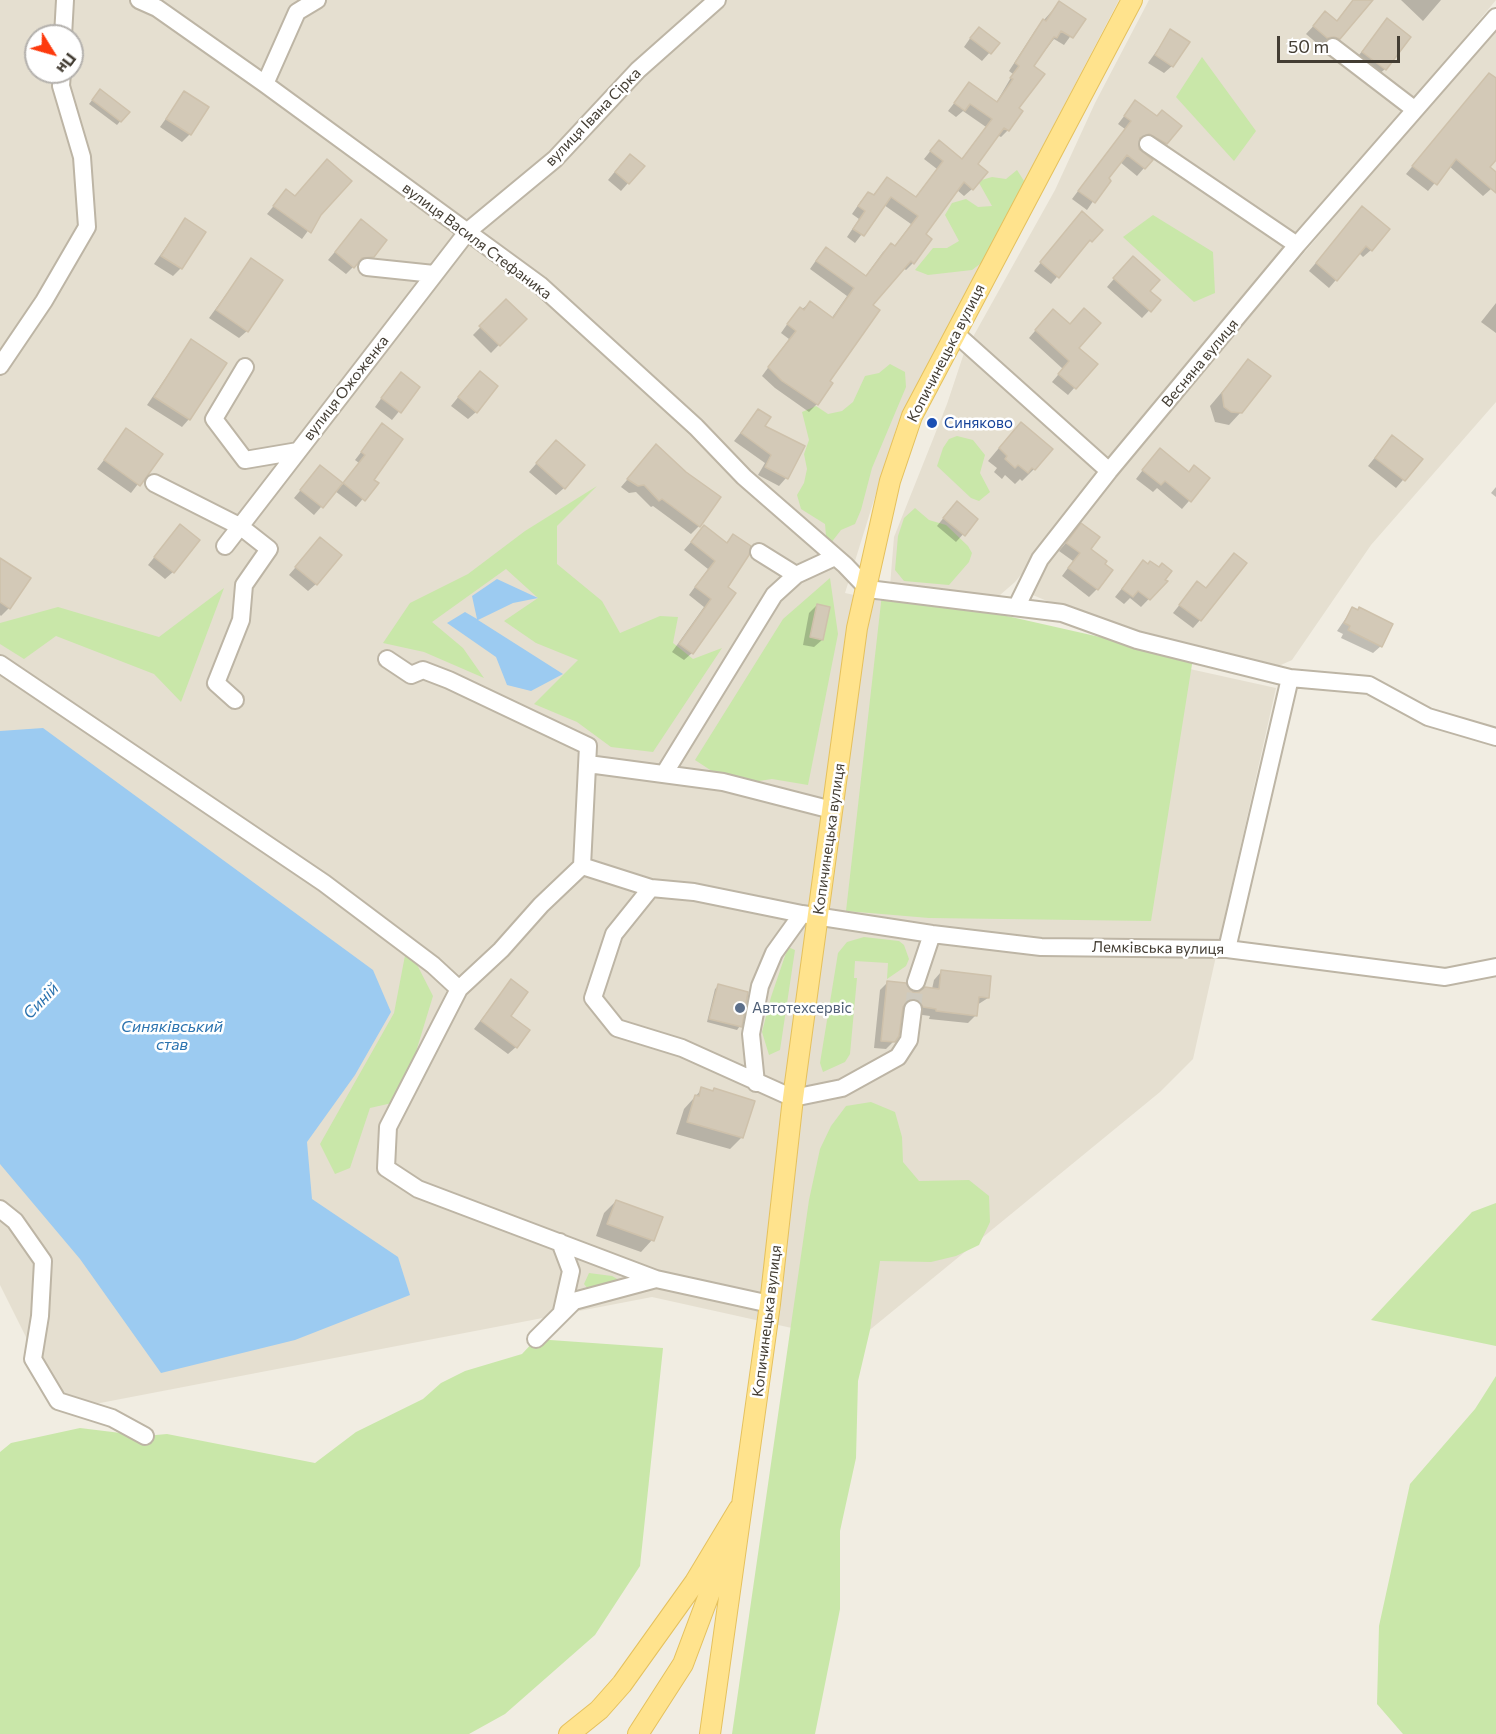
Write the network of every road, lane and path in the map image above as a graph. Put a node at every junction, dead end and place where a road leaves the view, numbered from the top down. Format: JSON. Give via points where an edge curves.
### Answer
{"nodes":[{"id":1,"x":65,"y":0,"type":"edge"},
{"id":2,"x":139,"y":0,"type":"edge"},
{"id":3,"x":317,"y":0,"type":"edge"},
{"id":4,"x":717,"y":0,"type":"edge"},
{"id":5,"x":1132,"y":0,"type":"edge"},
{"id":6,"x":1496,"y":17,"type":"edge"},
{"id":7,"x":64,"y":24,"type":"edge"},
{"id":8,"x":1333,"y":47,"type":"dead end"},
{"id":9,"x":62,"y":84,"type":"edge"},
{"id":10,"x":265,"y":84,"type":"junction"},
{"id":11,"x":1414,"y":109,"type":"junction"},
{"id":12,"x":1148,"y":144,"type":"dead end"},
{"id":13,"x":468,"y":231,"type":"junction"},
{"id":14,"x":1297,"y":245,"type":"junction"},
{"id":15,"x":367,"y":267,"type":"dead end"},
{"id":16,"x":434,"y":274,"type":"junction"},
{"id":17,"x":954,"y":333,"type":"junction"},
{"id":18,"x":0,"y":366,"type":"edge"},
{"id":19,"x":244,"y":367,"type":"dead end"},
{"id":20,"x":298,"y":451,"type":"junction"},
{"id":21,"x":1109,"y":471,"type":"junction"},
{"id":22,"x":154,"y":483,"type":"dead end"},
{"id":23,"x":241,"y":527,"type":"junction"},
{"id":24,"x":225,"y":546,"type":"dead end"},
{"id":25,"x":759,"y":552,"type":"dead end"},
{"id":26,"x":835,"y":557,"type":"junction"},
{"id":27,"x":796,"y":575,"type":"junction"},
{"id":28,"x":868,"y":589,"type":"junction"},
{"id":29,"x":1017,"y":606,"type":"junction"},
{"id":30,"x":387,"y":659,"type":"dead end"},
{"id":31,"x":0,"y":664,"type":"edge"},
{"id":32,"x":1290,"y":678,"type":"junction"},
{"id":33,"x":235,"y":700,"type":"dead end"},
{"id":34,"x":1496,"y":737,"type":"edge"},
{"id":35,"x":588,"y":764,"type":"junction"},
{"id":36,"x":664,"y":774,"type":"junction"},
{"id":37,"x":832,"y":810,"type":"junction"},
{"id":38,"x":582,"y":866,"type":"junction"},
{"id":39,"x":651,"y":888,"type":"junction"},
{"id":40,"x":810,"y":915,"type":"junction"},
{"id":41,"x":932,"y":934,"type":"junction"},
{"id":42,"x":1227,"y":949,"type":"junction"},
{"id":43,"x":1496,"y":967,"type":"edge"},
{"id":44,"x":916,"y":982,"type":"tunnel mouth"},
{"id":45,"x":459,"y":989,"type":"junction"},
{"id":46,"x":913,"y":1009,"type":"tunnel mouth"},
{"id":47,"x":756,"y":1083,"type":"junction"},
{"id":48,"x":793,"y":1098,"type":"junction"},
{"id":49,"x":0,"y":1209,"type":"edge"},
{"id":50,"x":560,"y":1242,"type":"junction"},
{"id":51,"x":656,"y":1279,"type":"junction"},
{"id":52,"x":770,"y":1304,"type":"junction"},
{"id":53,"x":562,"y":1311,"type":"junction"},
{"id":54,"x":536,"y":1339,"type":"dead end"},
{"id":55,"x":145,"y":1436,"type":"dead end"},
{"id":56,"x":743,"y":1501,"type":"junction"},
{"id":57,"x":569,"y":1734,"type":"edge"},
{"id":58,"x":638,"y":1734,"type":"edge"},
{"id":59,"x":710,"y":1734,"type":"edge"}],
"edges":[{"from":1,"to":7,"type":"street"},
{"from":2,"to":10,"type":"street","name":"вулиця Василя Стефаника","via":[[157,8]]},
{"from":3,"to":10,"type":"street","via":[[297,12]]},
{"from":4,"to":13,"type":"street","name":"вулиця Івана Сірка","via":[[638,70],[555,159]]},
{"from":5,"to":17,"type":"main road","name":"Копичинецька вулиця"},
{"from":6,"to":11,"type":"street","name":"Весняна вулиця"},
{"from":8,"to":11,"type":"street"},
{"from":9,"to":18,"type":"street","via":[[82,157],[87,227]]},
{"from":10,"to":13,"type":"street","name":"вулиця Василя Стефаника"},
{"from":11,"to":14,"type":"street","name":"Весняна вулиця"},
{"from":12,"to":14,"type":"street"},
{"from":13,"to":16,"type":"street","name":"вулиця Ожоженка"},
{"from":13,"to":26,"type":"street","name":"вулиця Василя Стефаника","via":[[540,285]]},
{"from":14,"to":21,"type":"street","name":"Весняна вулиця"},
{"from":15,"to":16,"type":"street"},
{"from":16,"to":20,"type":"street","name":"вулиця Ожоженка"},
{"from":17,"to":21,"type":"street"},
{"from":17,"to":28,"type":"main road","name":"Копичинецька вулиця","via":[[912,416],[890,481]]},
{"from":19,"to":20,"type":"street","via":[[214,419],[245,460]]},
{"from":20,"to":23,"type":"street","name":"вулиця Ожоженка"},
{"from":21,"to":29,"type":"street","name":"Весняна вулиця","via":[[1040,559]]},
{"from":22,"to":23,"type":"street"},
{"from":23,"to":24,"type":"street","name":"вулиця Ожоженка"},
{"from":23,"to":33,"type":"street","via":[[269,549],[244,585],[241,620],[216,683]]},
{"from":25,"to":27,"type":"street"},
{"from":26,"to":27,"type":"street"},
{"from":26,"to":28,"type":"street","name":"вулиця Василя Стефаника"},
{"from":27,"to":36,"type":"street","via":[[774,595]]},
{"from":28,"to":29,"type":"street"},
{"from":28,"to":37,"type":"main road","name":"Копичинецька вулиця","via":[[857,628]]},
{"from":29,"to":32,"type":"street","via":[[1062,613],[1137,640]]},
{"from":30,"to":35,"type":"street","via":[[411,675],[423,670],[449,680],[588,746]]},
{"from":31,"to":45,"type":"street","via":[[324,883]]},
{"from":32,"to":34,"type":"street","via":[[1369,685],[1428,717]]},
{"from":32,"to":42,"type":"street"},
{"from":35,"to":36,"type":"street"},
{"from":35,"to":38,"type":"street"},
{"from":36,"to":37,"type":"street","via":[[723,782]]},
{"from":37,"to":40,"type":"main road","name":"Копичинецька вулиця"},
{"from":38,"to":39,"type":"street","name":"Лемківська вулиця"},
{"from":38,"to":45,"type":"street"},
{"from":39,"to":40,"type":"street","name":"Лемківська вулиця","via":[[694,892]]},
{"from":39,"to":47,"type":"street","via":[[614,934],[593,998],[617,1028],[682,1048]]},
{"from":40,"to":41,"type":"street","name":"Лемківська вулиця"},
{"from":40,"to":47,"type":"street","via":[[774,953],[760,986],[752,1034]]},
{"from":40,"to":48,"type":"main road","name":"Копичинецька вулиця"},
{"from":41,"to":42,"type":"street","name":"Лемківська вулиця","via":[[1041,947]]},
{"from":41,"to":44,"type":"street"},
{"from":42,"to":43,"type":"street","name":"Лемківська вулиця","via":[[1445,977]]},
{"from":45,"to":50,"type":"street","via":[[388,1127],[386,1167],[418,1189]]},
{"from":46,"to":48,"type":"street","via":[[909,1040],[898,1057],[842,1088]]},
{"from":47,"to":48,"type":"street"},
{"from":48,"to":52,"type":"main road","name":"Копичинецька вулиця"},
{"from":49,"to":55,"type":"street","via":[[15,1221],[43,1261],[33,1359],[58,1401],[112,1418]]},
{"from":50,"to":51,"type":"street"},
{"from":50,"to":53,"type":"street","via":[[571,1271]]},
{"from":51,"to":52,"type":"street"},
{"from":51,"to":53,"type":"street","via":[[574,1301]]},
{"from":52,"to":56,"type":"main road","name":"Копичинецька вулиця"},
{"from":53,"to":54,"type":"street"},
{"from":56,"to":57,"type":"main road","via":[[695,1582],[622,1684],[599,1710]]},
{"from":56,"to":58,"type":"main road","via":[[683,1664]]},
{"from":56,"to":59,"type":"main road","name":"Копичинецька вулиця"}]}
